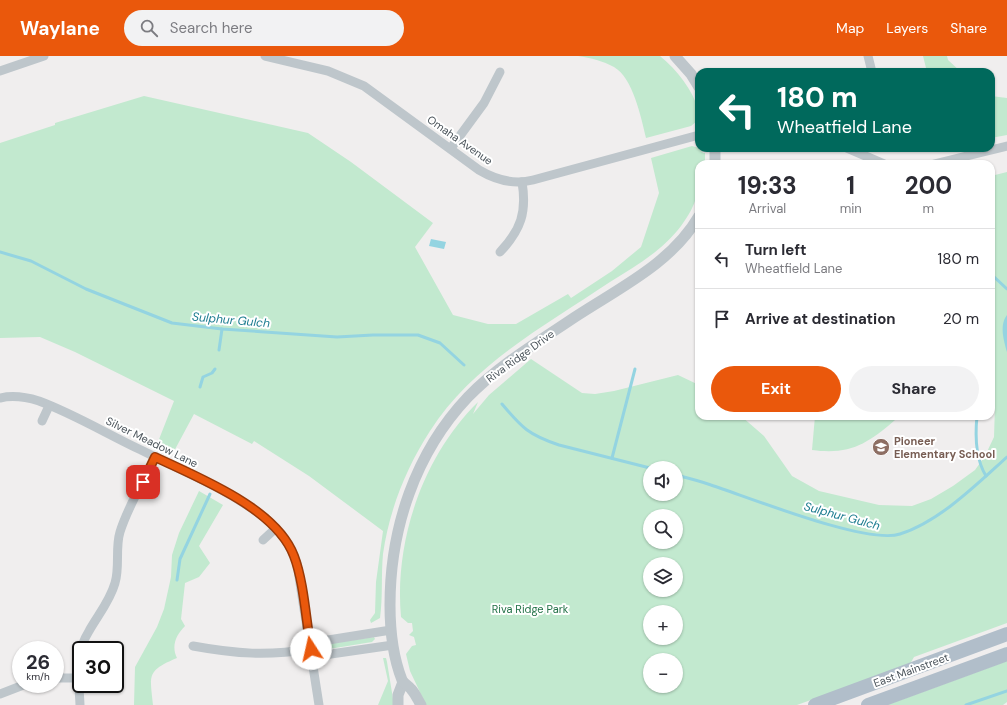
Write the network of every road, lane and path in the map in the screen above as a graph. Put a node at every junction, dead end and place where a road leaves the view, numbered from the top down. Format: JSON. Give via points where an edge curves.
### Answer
{"nodes":[{"id":1,"x":44,"y":56,"type":"edge"},
{"id":2,"x":265,"y":56,"type":"edge"},
{"id":3,"x":675,"y":56,"type":"edge"},
{"id":4,"x":868,"y":56,"type":"edge"},
{"id":5,"x":871,"y":68,"type":"edge"},
{"id":6,"x":0,"y":71,"type":"edge"},
{"id":7,"x":500,"y":72,"type":"dead end"},
{"id":8,"x":695,"y":81,"type":"edge"},
{"id":9,"x":695,"y":135,"type":"edge"},
{"id":10,"x":1007,"y":146,"type":"edge"},
{"id":11,"x":451,"y":148,"type":"junction"},
{"id":12,"x":995,"y":149,"type":"edge"},
{"id":13,"x":862,"y":152,"type":"edge"},
{"id":14,"x":983,"y":152,"type":"edge"},
{"id":15,"x":877,"y":160,"type":"edge"},
{"id":16,"x":950,"y":160,"type":"edge"},
{"id":17,"x":522,"y":182,"type":"junction"},
{"id":18,"x":695,"y":222,"type":"edge"},
{"id":19,"x":500,"y":252,"type":"dead end"},
{"id":20,"x":0,"y":398,"type":"edge"},
{"id":21,"x":49,"y":406,"type":"junction"},
{"id":22,"x":42,"y":421,"type":"dead end"},
{"id":23,"x":155,"y":457,"type":"junction"},
{"id":24,"x":276,"y":528,"type":"junction"},
{"id":25,"x":263,"y":540,"type":"dead end"},
{"id":26,"x":391,"y":630,"type":"junction"},
{"id":27,"x":1007,"y":634,"type":"edge"},
{"id":28,"x":85,"y":641,"type":"edge"},
{"id":29,"x":393,"y":645,"type":"junction"},
{"id":30,"x":193,"y":646,"type":"dead end"},
{"id":31,"x":311,"y":649,"type":"junction"},
{"id":32,"x":1007,"y":654,"type":"edge"},
{"id":33,"x":403,"y":682,"type":"junction"},
{"id":34,"x":12,"y":689,"type":"edge"},
{"id":35,"x":79,"y":693,"type":"edge"},
{"id":36,"x":0,"y":694,"type":"edge"},
{"id":37,"x":80,"y":705,"type":"edge"},
{"id":38,"x":319,"y":705,"type":"edge"},
{"id":39,"x":398,"y":705,"type":"edge"},
{"id":40,"x":421,"y":705,"type":"edge"},
{"id":41,"x":815,"y":705,"type":"edge"},
{"id":42,"x":868,"y":705,"type":"edge"}],
"edges":[{"from":1,"to":6,"type":"street"},
{"from":2,"to":11,"type":"street","name":"Omaha Avenue","via":[[328,71],[358,83]]},
{"from":3,"to":8,"type":"street"},
{"from":4,"to":5,"type":"street"},
{"from":7,"to":11,"type":"street","via":[[484,103]]},
{"from":9,"to":17,"type":"street","name":"Omaha Avenue"},
{"from":10,"to":12,"type":"street"},
{"from":11,"to":17,"type":"street","name":"Omaha Avenue","via":[[492,177]]},
{"from":13,"to":15,"type":"street"},
{"from":14,"to":16,"type":"street"},
{"from":17,"to":19,"type":"street","via":[[525,202],[523,214],[513,237]]},
{"from":18,"to":26,"type":"street","name":"Riva Ridge Drive","via":[[679,244],[662,260],[488,378],[444,427],[421,465],[400,518],[390,576]]},
{"from":20,"to":21,"type":"street","name":"Silver Meadow Lane","via":[[22,397]]},
{"from":21,"to":22,"type":"street"},
{"from":21,"to":23,"type":"street","name":"Silver Meadow Lane"},
{"from":23,"to":24,"type":"street","name":"Silver Meadow Lane","via":[[238,500]]},
{"from":23,"to":28,"type":"street","via":[[120,532],[115,582],[107,602]]},
{"from":24,"to":25,"type":"street"},
{"from":24,"to":31,"type":"street","name":"Silver Meadow Lane","via":[[290,547],[297,564]]},
{"from":26,"to":29,"type":"street","name":"Riva Ridge Drive"},
{"from":26,"to":31,"type":"street","via":[[322,640]]},
{"from":27,"to":41,"type":"main road","name":"East Mainstreet"},
{"from":29,"to":31,"type":"street","via":[[324,655]]},
{"from":29,"to":33,"type":"street","name":"Riva Ridge Drive"},
{"from":30,"to":31,"type":"street","via":[[255,654]]},
{"from":31,"to":38,"type":"street","name":"Silver Meadow Lane"},
{"from":32,"to":42,"type":"main road","name":"East Mainstreet"},
{"from":33,"to":39,"type":"street","name":"Riva Ridge Drive","via":[[398,695]]},
{"from":33,"to":40,"type":"street","name":"Riva Ridge Drive","via":[[412,689]]},
{"from":34,"to":36,"type":"street"},
{"from":35,"to":37,"type":"street"}]}
